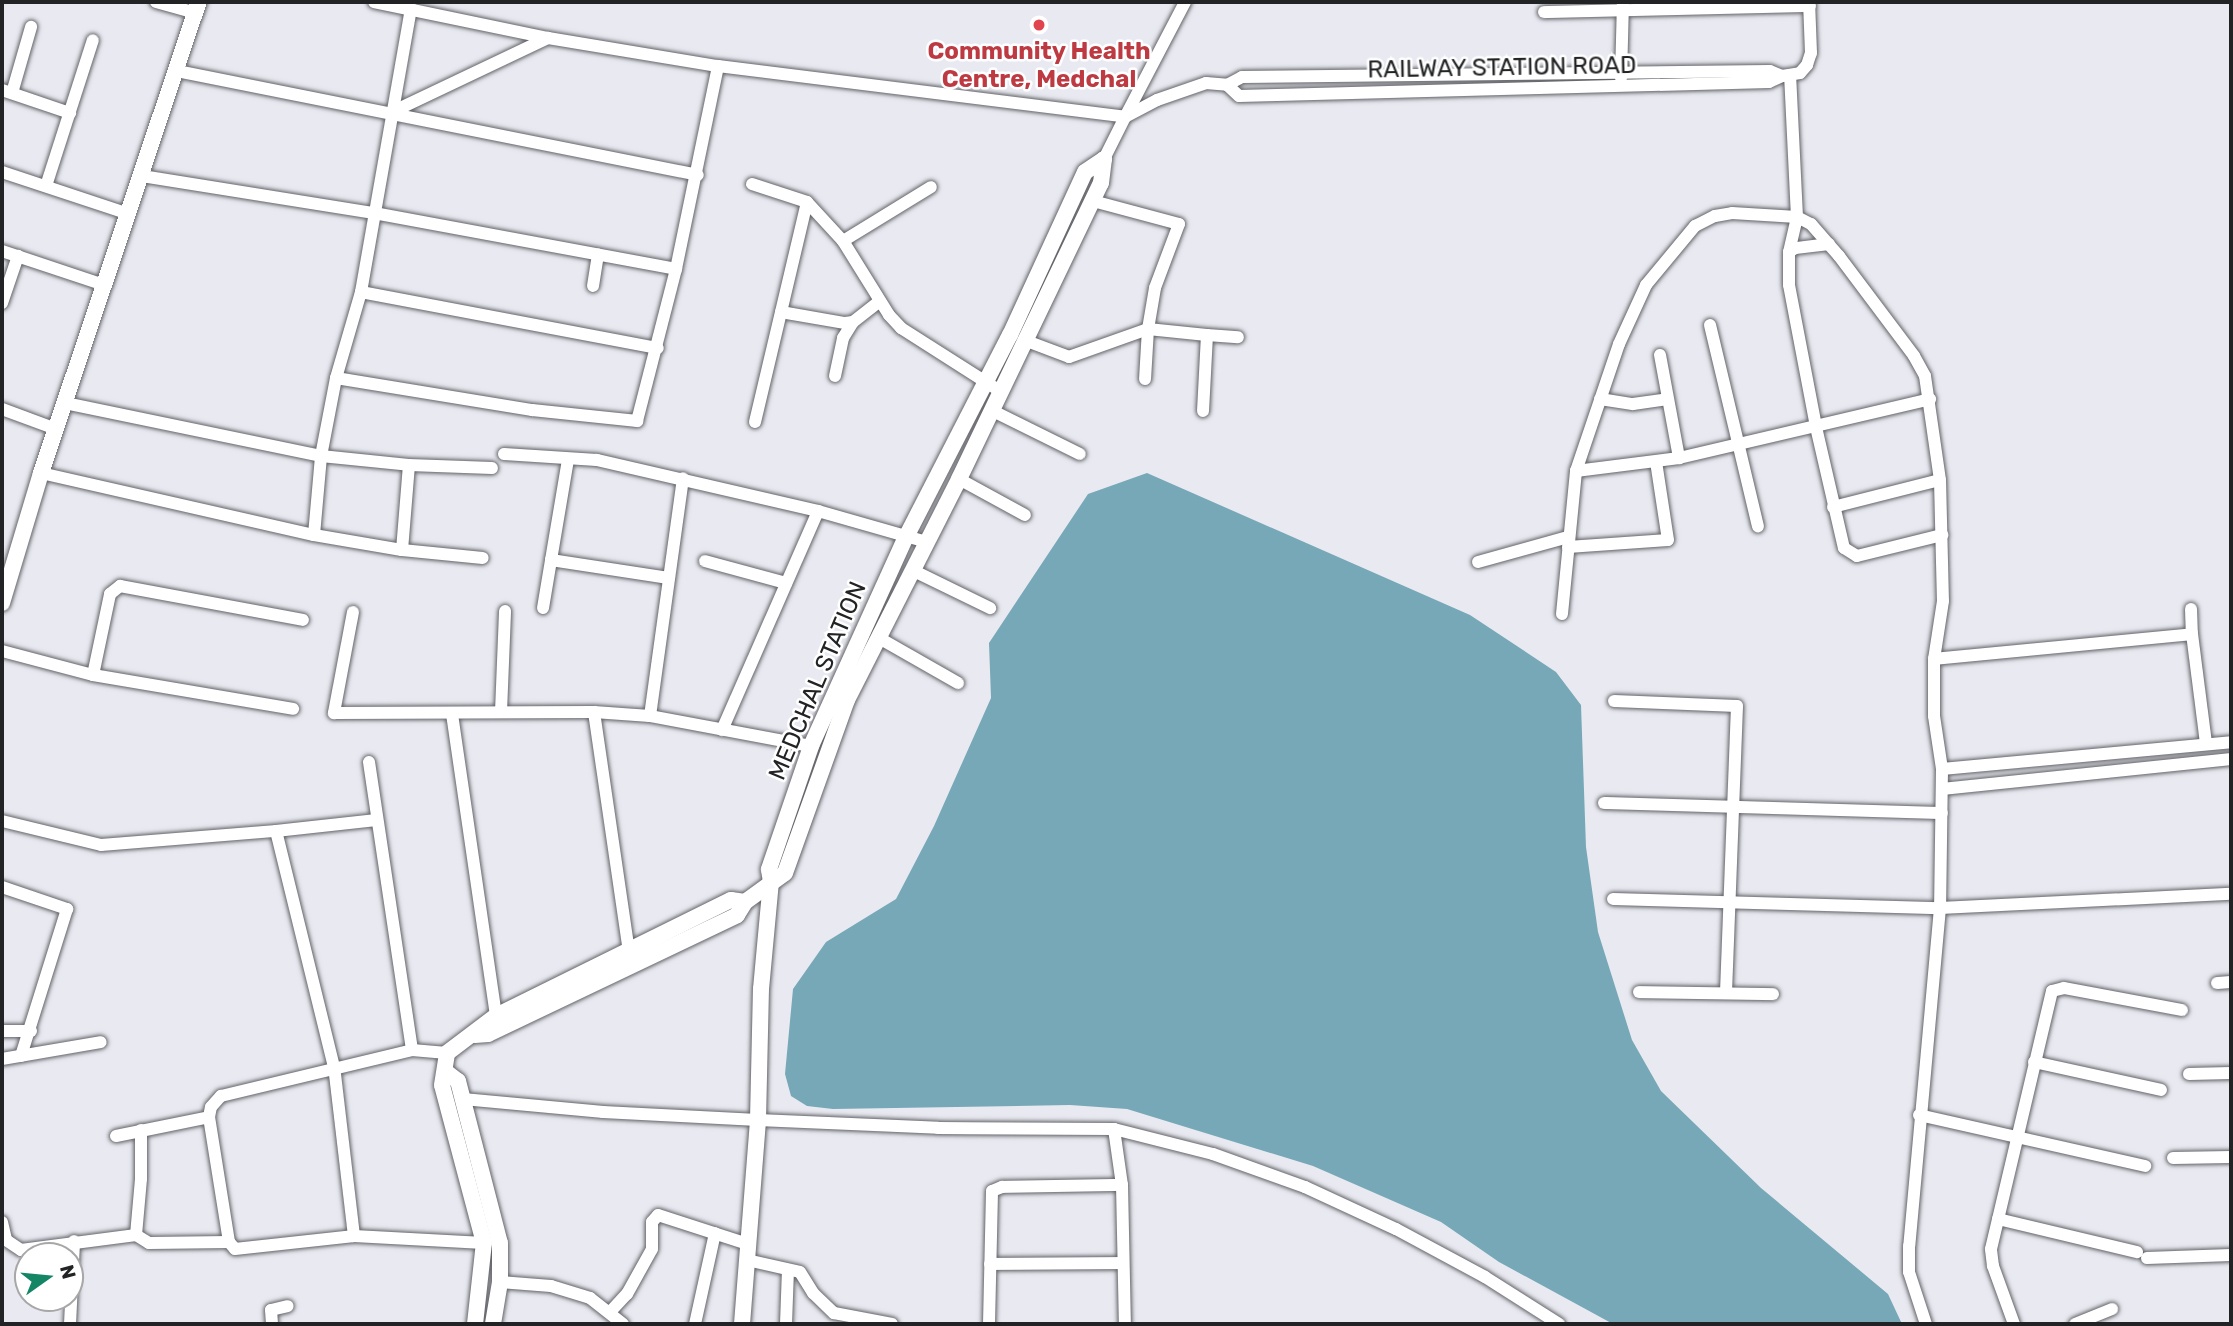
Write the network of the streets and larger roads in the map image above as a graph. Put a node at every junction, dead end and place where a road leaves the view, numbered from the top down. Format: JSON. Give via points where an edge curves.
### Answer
{"nodes":[{"id":1,"x":156,"y":2,"type":"edge"},
{"id":2,"x":374,"y":2,"type":"edge"},
{"id":3,"x":1185,"y":2,"type":"edge"},
{"id":4,"x":1809,"y":4,"type":"edge"},
{"id":5,"x":1693,"y":5,"type":"edge"},
{"id":6,"x":1624,"y":6,"type":"edge"},
{"id":7,"x":198,"y":7,"type":"edge"},
{"id":8,"x":411,"y":8,"type":"junction"},
{"id":9,"x":1544,"y":12,"type":"dead end"},
{"id":10,"x":31,"y":27,"type":"dead end"},
{"id":11,"x":548,"y":38,"type":"junction"},
{"id":12,"x":93,"y":40,"type":"dead end"},
{"id":13,"x":718,"y":66,"type":"junction"},
{"id":14,"x":177,"y":71,"type":"junction"},
{"id":15,"x":1525,"y":74,"type":"junction"},
{"id":16,"x":1786,"y":75,"type":"junction"},
{"id":17,"x":1621,"y":80,"type":"junction"},
{"id":18,"x":1227,"y":85,"type":"junction"},
{"id":19,"x":1526,"y":89,"type":"junction"},
{"id":20,"x":7,"y":91,"type":"edge"},
{"id":21,"x":392,"y":112,"type":"junction"},
{"id":22,"x":70,"y":113,"type":"junction"},
{"id":23,"x":1125,"y":117,"type":"junction"},
{"id":24,"x":1104,"y":159,"type":"junction"},
{"id":25,"x":2,"y":172,"type":"edge"},
{"id":26,"x":698,"y":175,"type":"junction"},
{"id":27,"x":142,"y":176,"type":"junction"},
{"id":28,"x":751,"y":184,"type":"dead end"},
{"id":29,"x":46,"y":186,"type":"junction"},
{"id":30,"x":931,"y":187,"type":"dead end"},
{"id":31,"x":1093,"y":201,"type":"junction"},
{"id":32,"x":807,"y":202,"type":"junction"},
{"id":33,"x":374,"y":213,"type":"junction"},
{"id":34,"x":129,"y":214,"type":"junction"},
{"id":35,"x":1797,"y":217,"type":"junction"},
{"id":36,"x":843,"y":241,"type":"junction"},
{"id":37,"x":1829,"y":244,"type":"junction"},
{"id":38,"x":2,"y":251,"type":"edge"},
{"id":39,"x":1789,"y":252,"type":"junction"},
{"id":40,"x":598,"y":254,"type":"junction"},
{"id":41,"x":19,"y":256,"type":"junction"},
{"id":42,"x":676,"y":269,"type":"junction"},
{"id":43,"x":104,"y":285,"type":"junction"},
{"id":44,"x":593,"y":286,"type":"dead end"},
{"id":45,"x":361,"y":292,"type":"junction"},
{"id":46,"x":880,"y":301,"type":"junction"},
{"id":47,"x":2,"y":303,"type":"edge"},
{"id":48,"x":781,"y":312,"type":"junction"},
{"id":49,"x":853,"y":322,"type":"junction"},
{"id":50,"x":1710,"y":325,"type":"dead end"},
{"id":51,"x":1148,"y":329,"type":"junction"},
{"id":52,"x":1207,"y":335,"type":"junction"},
{"id":53,"x":1238,"y":337,"type":"dead end"},
{"id":54,"x":1024,"y":340,"type":"junction"},
{"id":55,"x":658,"y":348,"type":"junction"},
{"id":56,"x":1660,"y":355,"type":"dead end"},
{"id":57,"x":835,"y":376,"type":"dead end"},
{"id":58,"x":336,"y":377,"type":"junction"},
{"id":59,"x":1145,"y":379,"type":"dead end"},
{"id":60,"x":987,"y":381,"type":"junction"},
{"id":61,"x":1000,"y":391,"type":"junction"},
{"id":62,"x":1600,"y":399,"type":"junction"},
{"id":63,"x":1668,"y":399,"type":"junction"},
{"id":64,"x":1930,"y":399,"type":"junction"},
{"id":65,"x":65,"y":403,"type":"junction"},
{"id":66,"x":2,"y":409,"type":"edge"},
{"id":67,"x":991,"y":410,"type":"junction"},
{"id":68,"x":1203,"y":411,"type":"dead end"},
{"id":69,"x":755,"y":422,"type":"dead end"},
{"id":70,"x":1816,"y":428,"type":"junction"},
{"id":71,"x":56,"y":429,"type":"junction"},
{"id":72,"x":1739,"y":444,"type":"junction"},
{"id":73,"x":504,"y":454,"type":"dead end"},
{"id":74,"x":1080,"y":454,"type":"dead end"},
{"id":75,"x":321,"y":456,"type":"junction"},
{"id":76,"x":1679,"y":458,"type":"junction"},
{"id":77,"x":568,"y":460,"type":"junction"},
{"id":78,"x":1656,"y":462,"type":"junction"},
{"id":79,"x":409,"y":465,"type":"junction"},
{"id":80,"x":492,"y":468,"type":"dead end"},
{"id":81,"x":1576,"y":471,"type":"junction"},
{"id":82,"x":41,"y":473,"type":"junction"},
{"id":83,"x":683,"y":478,"type":"junction"},
{"id":84,"x":959,"y":479,"type":"junction"},
{"id":85,"x":1940,"y":480,"type":"junction"},
{"id":86,"x":1833,"y":507,"type":"junction"},
{"id":87,"x":818,"y":510,"type":"junction"},
{"id":88,"x":1025,"y":515,"type":"dead end"},
{"id":89,"x":1758,"y":526,"type":"dead end"},
{"id":90,"x":314,"y":535,"type":"junction"},
{"id":91,"x":1942,"y":535,"type":"junction"},
{"id":92,"x":906,"y":537,"type":"junction"},
{"id":93,"x":927,"y":542,"type":"junction"},
{"id":94,"x":1568,"y":542,"type":"junction"},
{"id":95,"x":402,"y":550,"type":"junction"},
{"id":96,"x":483,"y":558,"type":"dead end"},
{"id":97,"x":551,"y":560,"type":"junction"},
{"id":98,"x":705,"y":561,"type":"dead end"},
{"id":99,"x":1478,"y":562,"type":"dead end"},
{"id":100,"x":912,"y":570,"type":"junction"},
{"id":101,"x":669,"y":578,"type":"junction"},
{"id":102,"x":786,"y":583,"type":"junction"},
{"id":103,"x":2,"y":603,"type":"edge"},
{"id":104,"x":543,"y":608,"type":"dead end"},
{"id":105,"x":990,"y":608,"type":"dead end"},
{"id":106,"x":2192,"y":609,"type":"dead end"},
{"id":107,"x":505,"y":611,"type":"dead end"},
{"id":108,"x":353,"y":612,"type":"dead end"},
{"id":109,"x":1562,"y":614,"type":"dead end"},
{"id":110,"x":303,"y":620,"type":"dead end"},
{"id":111,"x":2192,"y":634,"type":"junction"},
{"id":112,"x":878,"y":638,"type":"junction"},
{"id":113,"x":2,"y":651,"type":"edge"},
{"id":114,"x":1934,"y":659,"type":"junction"},
{"id":115,"x":93,"y":675,"type":"junction"},
{"id":116,"x":958,"y":683,"type":"dead end"},
{"id":117,"x":1614,"y":701,"type":"dead end"},
{"id":118,"x":293,"y":709,"type":"dead end"},
{"id":119,"x":501,"y":712,"type":"junction"},
{"id":120,"x":594,"y":712,"type":"junction"},
{"id":121,"x":452,"y":714,"type":"junction"},
{"id":122,"x":650,"y":716,"type":"junction"},
{"id":123,"x":722,"y":730,"type":"junction"},
{"id":124,"x":2231,"y":742,"type":"edge"},
{"id":125,"x":2206,"y":744,"type":"junction"},
{"id":126,"x":811,"y":746,"type":"junction"},
{"id":127,"x":2231,"y":760,"type":"edge"},
{"id":128,"x":369,"y":762,"type":"dead end"},
{"id":129,"x":1942,"y":769,"type":"junction"},
{"id":130,"x":1942,"y":789,"type":"junction"},
{"id":131,"x":1604,"y":803,"type":"dead end"},
{"id":132,"x":1732,"y":806,"type":"junction"},
{"id":133,"x":1942,"y":813,"type":"junction"},
{"id":134,"x":376,"y":820,"type":"junction"},
{"id":135,"x":2,"y":821,"type":"edge"},
{"id":136,"x":276,"y":831,"type":"junction"},
{"id":137,"x":771,"y":882,"type":"junction"},
{"id":138,"x":2,"y":887,"type":"edge"},
{"id":139,"x":2231,"y":894,"type":"edge"},
{"id":140,"x":1613,"y":899,"type":"dead end"},
{"id":141,"x":745,"y":902,"type":"junction"},
{"id":142,"x":1729,"y":903,"type":"junction"},
{"id":143,"x":1940,"y":908,"type":"junction"},
{"id":144,"x":629,"y":952,"type":"junction"},
{"id":145,"x":2231,"y":982,"type":"edge"},
{"id":146,"x":2217,"y":983,"type":"dead end"},
{"id":147,"x":1639,"y":992,"type":"dead end"},
{"id":148,"x":1726,"y":992,"type":"junction"},
{"id":149,"x":1773,"y":994,"type":"dead end"},
{"id":150,"x":2182,"y":1010,"type":"dead end"},
{"id":151,"x":496,"y":1016,"type":"junction"},
{"id":152,"x":2,"y":1031,"type":"edge"},
{"id":153,"x":31,"y":1031,"type":"junction"},
{"id":154,"x":475,"y":1035,"type":"junction"},
{"id":155,"x":101,"y":1042,"type":"dead end"},
{"id":156,"x":412,"y":1049,"type":"junction"},
{"id":157,"x":447,"y":1053,"type":"junction"},
{"id":158,"x":22,"y":1056,"type":"junction"},
{"id":159,"x":2,"y":1059,"type":"edge"},
{"id":160,"x":2034,"y":1062,"type":"junction"},
{"id":161,"x":334,"y":1067,"type":"junction"},
{"id":162,"x":446,"y":1072,"type":"junction"},
{"id":163,"x":2231,"y":1073,"type":"edge"},
{"id":164,"x":2189,"y":1074,"type":"dead end"},
{"id":165,"x":2161,"y":1090,"type":"dead end"},
{"id":166,"x":463,"y":1099,"type":"junction"},
{"id":167,"x":1919,"y":1115,"type":"junction"},
{"id":168,"x":209,"y":1117,"type":"junction"},
{"id":169,"x":758,"y":1120,"type":"junction"},
{"id":170,"x":1114,"y":1129,"type":"junction"},
{"id":171,"x":141,"y":1130,"type":"junction"},
{"id":172,"x":116,"y":1136,"type":"dead end"},
{"id":173,"x":2015,"y":1138,"type":"junction"},
{"id":174,"x":2231,"y":1157,"type":"edge"},
{"id":175,"x":2173,"y":1158,"type":"dead end"},
{"id":176,"x":2145,"y":1166,"type":"dead end"},
{"id":177,"x":1122,"y":1185,"type":"junction"},
{"id":178,"x":1998,"y":1219,"type":"junction"},
{"id":179,"x":2,"y":1222,"type":"edge"},
{"id":180,"x":715,"y":1233,"type":"junction"},
{"id":181,"x":136,"y":1235,"type":"junction"},
{"id":182,"x":355,"y":1236,"type":"junction"},
{"id":183,"x":4,"y":1240,"type":"edge"},
{"id":184,"x":74,"y":1241,"type":"junction"},
{"id":185,"x":229,"y":1242,"type":"junction"},
{"id":186,"x":484,"y":1243,"type":"junction"},
{"id":187,"x":747,"y":1252,"type":"junction"},
{"id":188,"x":2231,"y":1255,"type":"edge"},
{"id":189,"x":1122,"y":1263,"type":"junction"},
{"id":190,"x":990,"y":1264,"type":"junction"},
{"id":191,"x":788,"y":1270,"type":"junction"},
{"id":192,"x":500,"y":1282,"type":"junction"},
{"id":193,"x":288,"y":1306,"type":"dead end"},
{"id":194,"x":2112,"y":1309,"type":"dead end"},
{"id":195,"x":610,"y":1312,"type":"junction"},
{"id":196,"x":70,"y":1324,"type":"edge"},
{"id":197,"x":272,"y":1324,"type":"edge"},
{"id":198,"x":475,"y":1324,"type":"edge"},
{"id":199,"x":493,"y":1324,"type":"edge"},
{"id":200,"x":623,"y":1324,"type":"edge"},
{"id":201,"x":695,"y":1324,"type":"edge"},
{"id":202,"x":742,"y":1324,"type":"edge"},
{"id":203,"x":786,"y":1324,"type":"edge"},
{"id":204,"x":892,"y":1324,"type":"edge"},
{"id":205,"x":989,"y":1324,"type":"edge"},
{"id":206,"x":1125,"y":1324,"type":"edge"},
{"id":207,"x":1559,"y":1324,"type":"edge"},
{"id":208,"x":1926,"y":1324,"type":"edge"},
{"id":209,"x":2014,"y":1324,"type":"edge"},
{"id":210,"x":2075,"y":1324,"type":"edge"}],
"edges":[{"from":1,"to":7,"type":"street"},
{"from":2,"to":8,"type":"street"},
{"from":3,"to":23,"type":"street"},
{"from":4,"to":5,"type":"street"},
{"from":4,"to":16,"type":"street","via":[[1811,53],[1800,73]]},
{"from":5,"to":6,"type":"street"},
{"from":6,"to":9,"type":"street"},
{"from":6,"to":17,"type":"street"},
{"from":7,"to":14,"type":"street"},
{"from":8,"to":11,"type":"street"},
{"from":8,"to":21,"type":"street"},
{"from":10,"to":20,"type":"street"},
{"from":11,"to":13,"type":"street"},
{"from":11,"to":21,"type":"street"},
{"from":12,"to":22,"type":"street"},
{"from":13,"to":23,"type":"street"},
{"from":13,"to":26,"type":"street"},
{"from":14,"to":21,"type":"street"},
{"from":14,"to":27,"type":"street"},
{"from":15,"to":17,"type":"street","name":"RAILWAY STATION ROAD"},
{"from":15,"to":18,"type":"street","name":"RAILWAY STATION ROAD","via":[[1242,77]]},
{"from":15,"to":19,"type":"street"},
{"from":16,"to":17,"type":"street","name":"RAILWAY STATION ROAD","via":[[1769,82]]},
{"from":16,"to":35,"type":"street"},
{"from":17,"to":19,"type":"street","name":"RAILWAY STATION ROAD"},
{"from":18,"to":19,"type":"street","name":"RAILWAY STATION ROAD","via":[[1239,96]]},
{"from":18,"to":23,"type":"street","name":"RAILWAY STATION ROAD","via":[[1206,83]]},
{"from":20,"to":22,"type":"street"},
{"from":21,"to":26,"type":"street"},
{"from":21,"to":33,"type":"street"},
{"from":22,"to":29,"type":"street"},
{"from":23,"to":24,"type":"street"},
{"from":24,"to":31,"type":"street"},
{"from":24,"to":60,"type":"street","name":"MEDCHAL STATION","via":[[1085,172]]},
{"from":25,"to":29,"type":"street"},
{"from":26,"to":42,"type":"street"},
{"from":27,"to":33,"type":"street"},
{"from":27,"to":34,"type":"street"},
{"from":28,"to":32,"type":"street"},
{"from":29,"to":34,"type":"street"},
{"from":30,"to":36,"type":"street"},
{"from":31,"to":51,"type":"street","via":[[1179,224],[1155,288]]},
{"from":31,"to":54,"type":"street"},
{"from":32,"to":36,"type":"street"},
{"from":32,"to":48,"type":"street"},
{"from":33,"to":40,"type":"street"},
{"from":33,"to":45,"type":"street"},
{"from":34,"to":43,"type":"street"},
{"from":35,"to":37,"type":"street","via":[[1811,224]]},
{"from":35,"to":39,"type":"street"},
{"from":35,"to":62,"type":"street","via":[[1732,213],[1695,226],[1646,285]]},
{"from":36,"to":46,"type":"street"},
{"from":37,"to":39,"type":"street"},
{"from":37,"to":64,"type":"street","via":[[1914,356]]},
{"from":38,"to":41,"type":"street"},
{"from":39,"to":70,"type":"street","via":[[1790,285]]},
{"from":40,"to":42,"type":"street"},
{"from":40,"to":44,"type":"street"},
{"from":41,"to":43,"type":"street"},
{"from":41,"to":47,"type":"street"},
{"from":42,"to":55,"type":"street"},
{"from":43,"to":65,"type":"street"},
{"from":45,"to":55,"type":"street"},
{"from":45,"to":58,"type":"street"},
{"from":46,"to":49,"type":"street"},
{"from":46,"to":60,"type":"street","via":[[901,328]]},
{"from":48,"to":49,"type":"street"},
{"from":48,"to":69,"type":"street"},
{"from":49,"to":57,"type":"street","via":[[843,338]]},
{"from":50,"to":72,"type":"street"},
{"from":51,"to":52,"type":"street"},
{"from":51,"to":54,"type":"street","via":[[1069,356]]},
{"from":51,"to":59,"type":"street"},
{"from":52,"to":53,"type":"street"},
{"from":52,"to":68,"type":"street"},
{"from":54,"to":61,"type":"street"},
{"from":55,"to":58,"type":"street","via":[[637,421],[532,410]]},
{"from":56,"to":63,"type":"street"},
{"from":58,"to":75,"type":"street"},
{"from":60,"to":61,"type":"street"},
{"from":60,"to":92,"type":"street","name":"MEDCHAL STATION"},
{"from":61,"to":67,"type":"street"},
{"from":62,"to":63,"type":"street","via":[[1633,404]]},
{"from":62,"to":81,"type":"street"},
{"from":63,"to":76,"type":"street"},
{"from":64,"to":70,"type":"street"},
{"from":64,"to":85,"type":"street"},
{"from":65,"to":71,"type":"street"},
{"from":65,"to":75,"type":"street"},
{"from":66,"to":71,"type":"street"},
{"from":67,"to":74,"type":"street"},
{"from":67,"to":84,"type":"street"},
{"from":70,"to":72,"type":"street"},
{"from":70,"to":86,"type":"street"},
{"from":71,"to":82,"type":"street"},
{"from":72,"to":76,"type":"street"},
{"from":72,"to":89,"type":"street"},
{"from":73,"to":77,"type":"street"},
{"from":75,"to":79,"type":"street"},
{"from":75,"to":90,"type":"street"},
{"from":76,"to":78,"type":"street"},
{"from":77,"to":83,"type":"street","via":[[597,460]]},
{"from":77,"to":97,"type":"street"},
{"from":78,"to":81,"type":"street"},
{"from":78,"to":94,"type":"street","via":[[1668,540]]},
{"from":79,"to":80,"type":"street"},
{"from":79,"to":95,"type":"street"},
{"from":81,"to":94,"type":"street"},
{"from":82,"to":90,"type":"street"},
{"from":82,"to":103,"type":"street"},
{"from":83,"to":87,"type":"street"},
{"from":83,"to":101,"type":"street"},
{"from":84,"to":88,"type":"street"},
{"from":84,"to":93,"type":"street"},
{"from":85,"to":86,"type":"street"},
{"from":85,"to":91,"type":"street"},
{"from":86,"to":91,"type":"street","via":[[1844,548],[1857,556]]},
{"from":87,"to":92,"type":"street"},
{"from":87,"to":102,"type":"street"},
{"from":90,"to":95,"type":"street"},
{"from":91,"to":114,"type":"street","via":[[1943,601]]},
{"from":92,"to":93,"type":"street"},
{"from":92,"to":126,"type":"street","name":"MEDCHAL STATION"},
{"from":93,"to":100,"type":"street"},
{"from":94,"to":99,"type":"street"},
{"from":94,"to":109,"type":"street"},
{"from":95,"to":96,"type":"street"},
{"from":97,"to":101,"type":"street"},
{"from":97,"to":104,"type":"street"},
{"from":98,"to":102,"type":"street"},
{"from":100,"to":105,"type":"street"},
{"from":100,"to":112,"type":"street"},
{"from":101,"to":122,"type":"street"},
{"from":102,"to":123,"type":"street"},
{"from":106,"to":111,"type":"street"},
{"from":107,"to":119,"type":"street"},
{"from":108,"to":121,"type":"street","via":[[334,713]]},
{"from":110,"to":115,"type":"street","via":[[120,586],[110,594]]},
{"from":111,"to":114,"type":"street"},
{"from":111,"to":125,"type":"street"},
{"from":112,"to":116,"type":"street"},
{"from":112,"to":137,"type":"street","via":[[847,700],[785,873]]},
{"from":113,"to":115,"type":"street"},
{"from":114,"to":129,"type":"street","via":[[1934,716]]},
{"from":115,"to":118,"type":"street"},
{"from":117,"to":132,"type":"street","via":[[1737,706]]},
{"from":119,"to":120,"type":"street"},
{"from":119,"to":121,"type":"street"},
{"from":120,"to":122,"type":"street"},
{"from":120,"to":144,"type":"street"},
{"from":121,"to":151,"type":"street"},
{"from":122,"to":123,"type":"street"},
{"from":123,"to":126,"type":"street"},
{"from":124,"to":125,"type":"street"},
{"from":125,"to":129,"type":"street"},
{"from":126,"to":137,"type":"street","name":"MEDCHAL STATION","via":[[769,869]]},
{"from":127,"to":130,"type":"street"},
{"from":128,"to":134,"type":"street"},
{"from":129,"to":130,"type":"street"},
{"from":130,"to":133,"type":"street"},
{"from":131,"to":132,"type":"street"},
{"from":132,"to":133,"type":"street"},
{"from":132,"to":142,"type":"street"},
{"from":133,"to":143,"type":"street"},
{"from":134,"to":136,"type":"street"},
{"from":134,"to":156,"type":"street"},
{"from":135,"to":136,"type":"street","via":[[101,845]]},
{"from":136,"to":161,"type":"street"},
{"from":137,"to":141,"type":"street"},
{"from":137,"to":169,"type":"street","name":"MEDCHAL STATION","via":[[761,989]]},
{"from":138,"to":153,"type":"street","via":[[67,909]]},
{"from":139,"to":143,"type":"street"},
{"from":140,"to":142,"type":"street"},
{"from":141,"to":144,"type":"street","via":[[731,900]]},
{"from":141,"to":154,"type":"street","via":[[737,915],[488,1034]]},
{"from":142,"to":143,"type":"street"},
{"from":142,"to":148,"type":"street"},
{"from":143,"to":167,"type":"street","via":[[1930,1043]]},
{"from":144,"to":151,"type":"street"},
{"from":145,"to":146,"type":"street"},
{"from":147,"to":148,"type":"street"},
{"from":148,"to":149,"type":"street"},
{"from":150,"to":160,"type":"street","via":[[2057,988],[2049,998]]},
{"from":151,"to":154,"type":"street","via":[[482,1023]]},
{"from":152,"to":153,"type":"street"},
{"from":153,"to":158,"type":"street"},
{"from":154,"to":157,"type":"street"},
{"from":155,"to":158,"type":"street"},
{"from":156,"to":157,"type":"street"},
{"from":156,"to":161,"type":"street"},
{"from":157,"to":162,"type":"street"},
{"from":158,"to":159,"type":"street"},
{"from":160,"to":165,"type":"street"},
{"from":160,"to":173,"type":"street"},
{"from":161,"to":168,"type":"street","via":[[221,1096]]},
{"from":161,"to":182,"type":"street"},
{"from":162,"to":166,"type":"street","via":[[458,1081]]},
{"from":162,"to":186,"type":"street","via":[[442,1085]]},
{"from":163,"to":164,"type":"street"},
{"from":166,"to":169,"type":"street"},
{"from":166,"to":192,"type":"street","via":[[500,1243]]},
{"from":167,"to":173,"type":"street"},
{"from":167,"to":208,"type":"street","via":[[1909,1272]]},
{"from":168,"to":171,"type":"street"},
{"from":168,"to":185,"type":"street"},
{"from":169,"to":170,"type":"street"},
{"from":169,"to":187,"type":"street","name":"MEDCHAL STATION"},
{"from":170,"to":177,"type":"street"},
{"from":170,"to":207,"type":"street","via":[[1213,1154],[1305,1187],[1463,1265]]},
{"from":171,"to":172,"type":"street"},
{"from":171,"to":181,"type":"street"},
{"from":173,"to":176,"type":"street"},
{"from":173,"to":178,"type":"street"},
{"from":174,"to":175,"type":"street"},
{"from":177,"to":189,"type":"street"},
{"from":177,"to":190,"type":"street","via":[[996,1189],[991,1197]]},
{"from":178,"to":188,"type":"street","via":[[2142,1255]]},
{"from":178,"to":209,"type":"street","via":[[1993,1266]]},
{"from":179,"to":183,"type":"street"},
{"from":180,"to":187,"type":"street"},
{"from":180,"to":195,"type":"street","via":[[657,1215],[652,1249]]},
{"from":180,"to":201,"type":"street"},
{"from":181,"to":184,"type":"street"},
{"from":181,"to":185,"type":"street","via":[[149,1243]]},
{"from":182,"to":185,"type":"street","via":[[235,1249]]},
{"from":182,"to":186,"type":"street"},
{"from":183,"to":184,"type":"street","via":[[21,1250]]},
{"from":184,"to":196,"type":"street"},
{"from":186,"to":198,"type":"street"},
{"from":187,"to":191,"type":"street"},
{"from":187,"to":202,"type":"street","name":"MEDCHAL STATION"},
{"from":189,"to":190,"type":"street"},
{"from":189,"to":206,"type":"street"},
{"from":190,"to":205,"type":"street"},
{"from":191,"to":203,"type":"street"},
{"from":191,"to":204,"type":"street","via":[[800,1272],[834,1313]]},
{"from":192,"to":195,"type":"street","via":[[551,1286],[590,1298]]},
{"from":192,"to":199,"type":"street"},
{"from":193,"to":197,"type":"street","via":[[271,1310]]},
{"from":194,"to":210,"type":"street"},
{"from":195,"to":200,"type":"street"}]}
